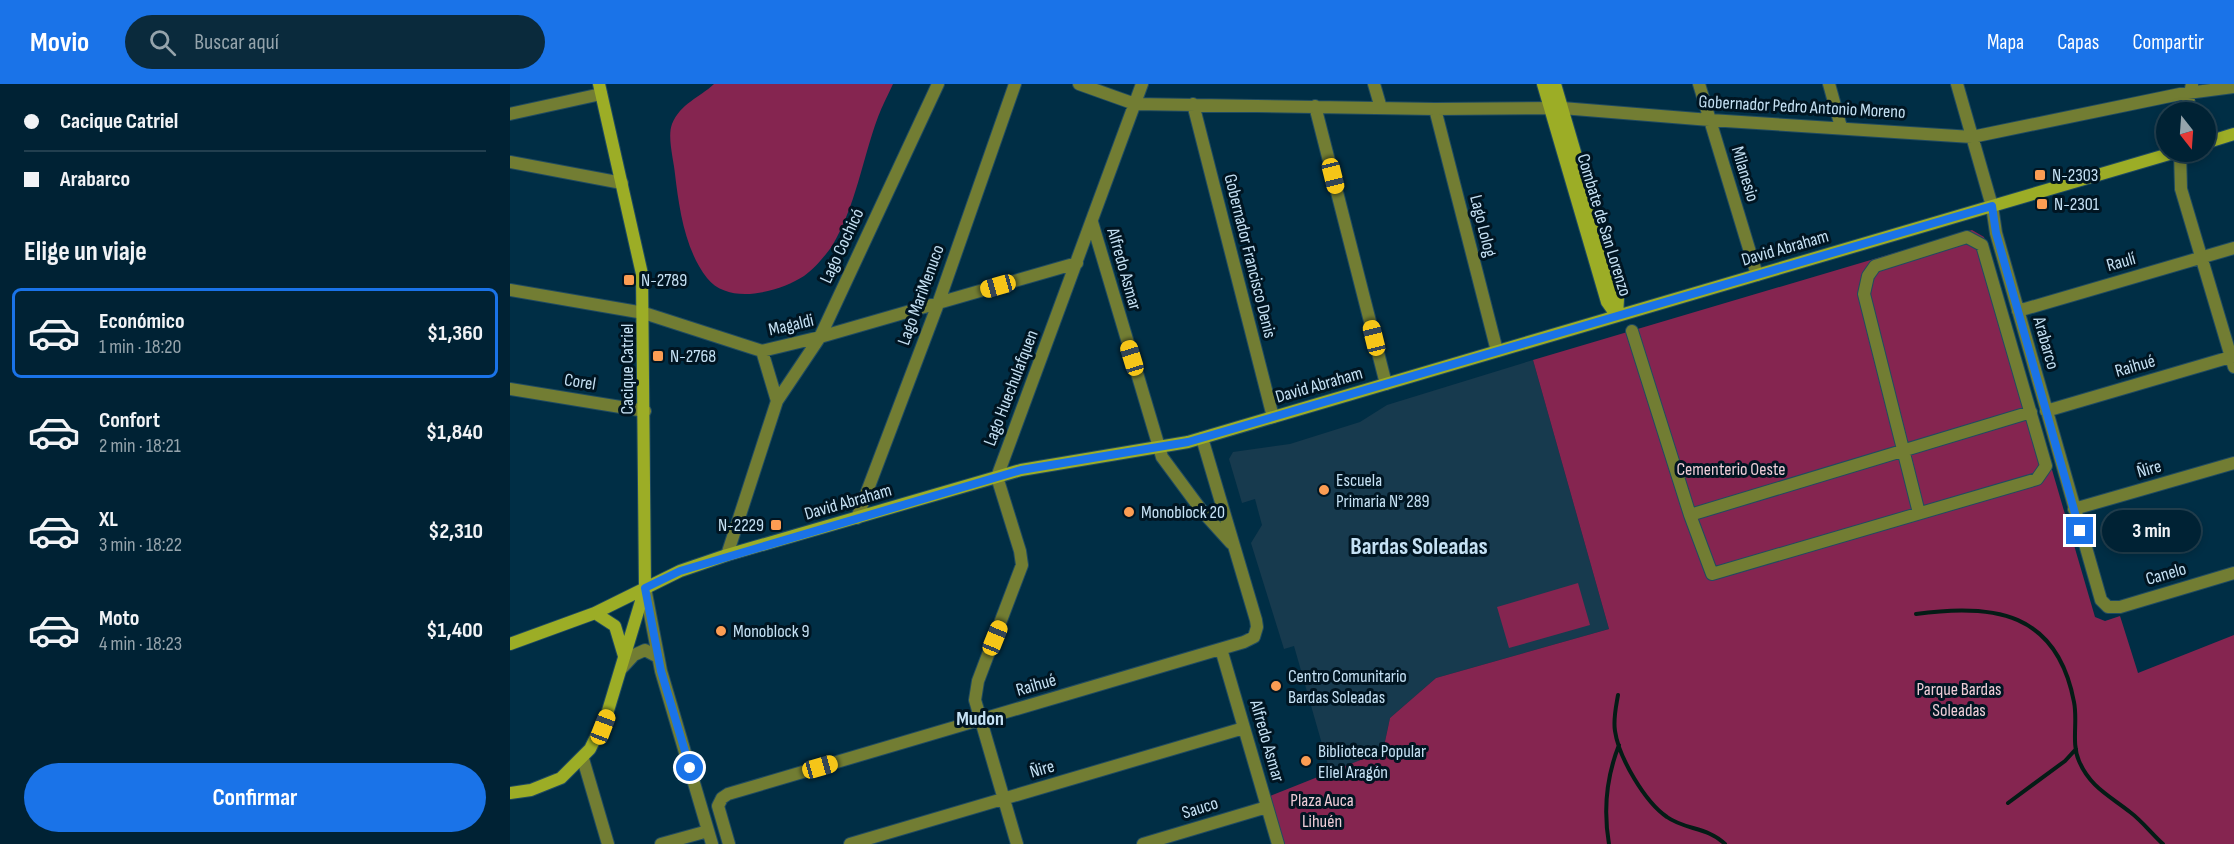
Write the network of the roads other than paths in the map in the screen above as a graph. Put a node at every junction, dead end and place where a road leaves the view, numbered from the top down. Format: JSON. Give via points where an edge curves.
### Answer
{"nodes":[{"id":1,"x":938,"y":84,"type":"edge"},
{"id":2,"x":1016,"y":84,"type":"edge"},
{"id":3,"x":1079,"y":84,"type":"edge"},
{"id":4,"x":1142,"y":84,"type":"edge"},
{"id":5,"x":1374,"y":84,"type":"edge"},
{"id":6,"x":1543,"y":84,"type":"edge"},
{"id":7,"x":1555,"y":84,"type":"edge"},
{"id":8,"x":1699,"y":84,"type":"edge"},
{"id":9,"x":1829,"y":84,"type":"edge"},
{"id":10,"x":1957,"y":84,"type":"edge"},
{"id":11,"x":2234,"y":87,"type":"edge"},
{"id":12,"x":600,"y":89,"type":"edge"},
{"id":13,"x":2190,"y":89,"type":"edge"},
{"id":14,"x":1135,"y":104,"type":"junction"},
{"id":15,"x":1192,"y":104,"type":"junction"},
{"id":16,"x":1315,"y":106,"type":"junction"},
{"id":17,"x":1381,"y":108,"type":"junction"},
{"id":18,"x":1556,"y":108,"type":"junction"},
{"id":19,"x":1435,"y":109,"type":"junction"},
{"id":20,"x":510,"y":114,"type":"edge"},
{"id":21,"x":1710,"y":120,"type":"junction"},
{"id":22,"x":1840,"y":127,"type":"junction"},
{"id":23,"x":2234,"y":134,"type":"edge"},
{"id":24,"x":1972,"y":137,"type":"junction"},
{"id":25,"x":2216,"y":140,"type":"edge"},
{"id":26,"x":2156,"y":158,"type":"edge"},
{"id":27,"x":510,"y":162,"type":"edge"},
{"id":28,"x":2179,"y":162,"type":"edge"},
{"id":29,"x":622,"y":183,"type":"junction"},
{"id":30,"x":1992,"y":206,"type":"junction"},
{"id":31,"x":1092,"y":222,"type":"junction"},
{"id":32,"x":2234,"y":248,"type":"edge"},
{"id":33,"x":2201,"y":257,"type":"junction"},
{"id":34,"x":1077,"y":263,"type":"junction"},
{"id":35,"x":1757,"y":274,"type":"junction"},
{"id":36,"x":510,"y":290,"type":"edge"},
{"id":37,"x":938,"y":304,"type":"junction"},
{"id":38,"x":2018,"y":311,"type":"junction"},
{"id":39,"x":644,"y":314,"type":"junction"},
{"id":40,"x":1617,"y":316,"type":"junction"},
{"id":41,"x":1632,"y":331,"type":"dead end"},
{"id":42,"x":820,"y":337,"type":"junction"},
{"id":43,"x":762,"y":351,"type":"junction"},
{"id":44,"x":1497,"y":351,"type":"junction"},
{"id":45,"x":2233,"y":360,"type":"edge"},
{"id":46,"x":1386,"y":384,"type":"junction"},
{"id":47,"x":510,"y":389,"type":"edge"},
{"id":48,"x":777,"y":401,"type":"junction"},
{"id":49,"x":645,"y":411,"type":"junction"},
{"id":50,"x":2046,"y":411,"type":"junction"},
{"id":51,"x":2031,"y":412,"type":"junction"},
{"id":52,"x":1273,"y":417,"type":"junction"},
{"id":53,"x":1202,"y":438,"type":"junction"},
{"id":54,"x":1159,"y":449,"type":"junction"},
{"id":55,"x":1903,"y":450,"type":"junction"},
{"id":56,"x":2234,"y":463,"type":"edge"},
{"id":57,"x":997,"y":477,"type":"junction"},
{"id":58,"x":2074,"y":509,"type":"junction"},
{"id":59,"x":1919,"y":513,"type":"junction"},
{"id":60,"x":1690,"y":515,"type":"junction"},
{"id":61,"x":856,"y":518,"type":"junction"},
{"id":62,"x":1233,"y":546,"type":"junction"},
{"id":63,"x":727,"y":555,"type":"junction"},
{"id":64,"x":2234,"y":573,"type":"edge"},
{"id":65,"x":645,"y":588,"type":"junction"},
{"id":66,"x":2108,"y":607,"type":"joint"},
{"id":67,"x":596,"y":613,"type":"junction"},
{"id":68,"x":1256,"y":632,"type":"joint"},
{"id":69,"x":510,"y":644,"type":"edge"},
{"id":70,"x":1221,"y":649,"type":"junction"},
{"id":71,"x":658,"y":657,"type":"junction"},
{"id":72,"x":623,"y":664,"type":"junction"},
{"id":73,"x":980,"y":720,"type":"junction"},
{"id":74,"x":1244,"y":728,"type":"junction"},
{"id":75,"x":583,"y":759,"type":"junction"},
{"id":76,"x":510,"y":793,"type":"edge"},
{"id":77,"x":1003,"y":799,"type":"junction"},
{"id":78,"x":1267,"y":807,"type":"junction"},
{"id":79,"x":708,"y":831,"type":"junction"},
{"id":80,"x":608,"y":844,"type":"edge"},
{"id":81,"x":661,"y":844,"type":"edge"},
{"id":82,"x":712,"y":844,"type":"edge"},
{"id":83,"x":729,"y":844,"type":"edge"},
{"id":84,"x":850,"y":844,"type":"edge"},
{"id":85,"x":1017,"y":844,"type":"edge"},
{"id":86,"x":1143,"y":844,"type":"edge"},
{"id":87,"x":1278,"y":844,"type":"edge"}],
"edges":[{"from":1,"to":42,"type":"street","name":"Lago Cochicó"},
{"from":2,"to":37,"type":"street","name":"Lago MariMenuco"},
{"from":3,"to":14,"type":"street","name":"Gobernador Pedro Antonio Moreno"},
{"from":4,"to":14,"type":"street","name":"Lago Huechulafquen"},
{"from":5,"to":17,"type":"street"},
{"from":6,"to":18,"type":"main road","name":"Combate de San Lorenzo"},
{"from":7,"to":18,"type":"main road","name":"Combate de San Lorenzo"},
{"from":8,"to":21,"type":"street","name":"Milanesio"},
{"from":9,"to":22,"type":"street"},
{"from":10,"to":24,"type":"street","name":"Arabarco"},
{"from":11,"to":13,"type":"street","name":"Gobernador Pedro Antonio Moreno"},
{"from":12,"to":20,"type":"street"},
{"from":12,"to":29,"type":"main road","name":"Cacique Catriel"},
{"from":13,"to":24,"type":"street","name":"Gobernador Pedro Antonio Moreno"},
{"from":14,"to":15,"type":"street","name":"Gobernador Pedro Antonio Moreno"},
{"from":14,"to":31,"type":"street","name":"Lago Huechulafquen"},
{"from":15,"to":16,"type":"street","name":"Gobernador Pedro Antonio Moreno"},
{"from":15,"to":52,"type":"street","name":"Gobernador Francisco Denis"},
{"from":16,"to":17,"type":"street","name":"Gobernador Pedro Antonio Moreno"},
{"from":16,"to":46,"type":"street"},
{"from":17,"to":19,"type":"street","name":"Gobernador Pedro Antonio Moreno"},
{"from":18,"to":19,"type":"street","name":"Gobernador Pedro Antonio Moreno"},
{"from":18,"to":21,"type":"street","name":"Gobernador Pedro Antonio Moreno"},
{"from":18,"to":40,"type":"main road","name":"Combate de San Lorenzo","via":[[1607,302]]},
{"from":19,"to":44,"type":"street","name":"Lago Lolog"},
{"from":21,"to":22,"type":"street","name":"Gobernador Pedro Antonio Moreno"},
{"from":21,"to":35,"type":"street","name":"Milanesio"},
{"from":22,"to":24,"type":"street","name":"Gobernador Pedro Antonio Moreno"},
{"from":23,"to":25,"type":"main road"},
{"from":24,"to":30,"type":"street","name":"Arabarco"},
{"from":26,"to":30,"type":"main road","name":"David Abraham"},
{"from":27,"to":29,"type":"street"},
{"from":28,"to":33,"type":"street","via":[[2181,189]]},
{"from":29,"to":39,"type":"main road","name":"Cacique Catriel","via":[[640,259]]},
{"from":30,"to":35,"type":"main road","name":"David Abraham"},
{"from":30,"to":38,"type":"street","name":"Arabarco"},
{"from":31,"to":34,"type":"street","name":"Lago Huechulafquen"},
{"from":31,"to":54,"type":"street","name":"Alfredo Asmar"},
{"from":32,"to":33,"type":"street","name":"Raulí"},
{"from":33,"to":38,"type":"street","name":"Raulí"},
{"from":33,"to":45,"type":"street"},
{"from":34,"to":37,"type":"street","name":"Magaldi"},
{"from":34,"to":57,"type":"street","name":"Lago Huechulafquen"},
{"from":35,"to":40,"type":"main road","name":"David Abraham"},
{"from":36,"to":39,"type":"street","name":"Magaldi"},
{"from":37,"to":42,"type":"street","name":"Magaldi"},
{"from":37,"to":61,"type":"street","name":"Lago MariMenuco"},
{"from":38,"to":50,"type":"street","name":"Arabarco"},
{"from":39,"to":43,"type":"street","name":"Magaldi"},
{"from":39,"to":49,"type":"main road","name":"Cacique Catriel"},
{"from":40,"to":44,"type":"main road","name":"David Abraham"},
{"from":41,"to":60,"type":"street"},
{"from":42,"to":43,"type":"street","name":"Magaldi"},
{"from":42,"to":48,"type":"street","name":"Lago Cochicó"},
{"from":43,"to":48,"type":"street"},
{"from":44,"to":46,"type":"main road","name":"David Abraham"},
{"from":45,"to":50,"type":"street","name":"Raihué"},
{"from":46,"to":52,"type":"main road","name":"David Abraham"},
{"from":47,"to":49,"type":"street","name":"Corel"},
{"from":48,"to":63,"type":"street","name":"Lago Cochicó"},
{"from":49,"to":65,"type":"main road","name":"Cacique Catriel"},
{"from":50,"to":58,"type":"street","name":"Arabarco"},
{"from":51,"to":55,"type":"street"},
{"from":51,"to":55,"type":"street","via":[[1982,245],[1966,237],[1875,266],[1868,276],[1864,294]]},
{"from":51,"to":59,"type":"street","via":[[2046,466],[2037,479]]},
{"from":52,"to":53,"type":"main road","name":"David Abraham"},
{"from":53,"to":54,"type":"main road","name":"David Abraham"},
{"from":53,"to":62,"type":"street","name":"Alfredo Asmar"},
{"from":54,"to":57,"type":"main road","name":"David Abraham","via":[[1055,463]]},
{"from":54,"to":62,"type":"street","name":"Alfredo Asmar","via":[[1189,495]]},
{"from":55,"to":59,"type":"street"},
{"from":55,"to":60,"type":"street"},
{"from":56,"to":58,"type":"street","name":"Ñire"},
{"from":57,"to":61,"type":"main road","name":"David Abraham"},
{"from":57,"to":73,"type":"street","via":[[1022,566],[978,681],[975,700]]},
{"from":58,"to":66,"type":"street","name":"Arabarco","via":[[2099,595]]},
{"from":59,"to":60,"type":"street","via":[[1712,574]]},
{"from":61,"to":63,"type":"main road","name":"David Abraham"},
{"from":62,"to":68,"type":"street","name":"Alfredo Asmar","via":[[1256,620]]},
{"from":63,"to":65,"type":"main road","name":"David Abraham"},
{"from":64,"to":66,"type":"street","name":"Canelo","via":[[2120,607]]},
{"from":65,"to":67,"type":"main road","name":"David Abraham"},
{"from":65,"to":71,"type":"street","name":"Cacique Catriel"},
{"from":65,"to":72,"type":"main road"},
{"from":67,"to":69,"type":"main road","name":"David Abraham"},
{"from":67,"to":72,"type":"main road","via":[[615,626],[622,640]]},
{"from":68,"to":70,"type":"street","name":"Raihué","via":[[1249,640]]},
{"from":70,"to":73,"type":"street","name":"Raihué"},
{"from":70,"to":74,"type":"street","name":"Alfredo Asmar"},
{"from":71,"to":72,"type":"street","via":[[649,651],[639,652]]},
{"from":71,"to":79,"type":"street","name":"Cacique Catriel"},
{"from":72,"to":75,"type":"main road","via":[[603,727]]},
{"from":73,"to":77,"type":"street"},
{"from":73,"to":83,"type":"street","name":"Raihué","via":[[728,794],[720,800],[718,809]]},
{"from":74,"to":77,"type":"street","name":"Ñire"},
{"from":74,"to":78,"type":"street","name":"Alfredo Asmar"},
{"from":75,"to":76,"type":"main road","via":[[547,785]]},
{"from":75,"to":80,"type":"street"},
{"from":77,"to":84,"type":"street","name":"Ñire"},
{"from":77,"to":85,"type":"street"},
{"from":78,"to":86,"type":"street","name":"Sauco"},
{"from":78,"to":87,"type":"street","name":"Alfredo Asmar"},
{"from":79,"to":81,"type":"street"},
{"from":79,"to":82,"type":"street","name":"Cacique Catriel"}]}
